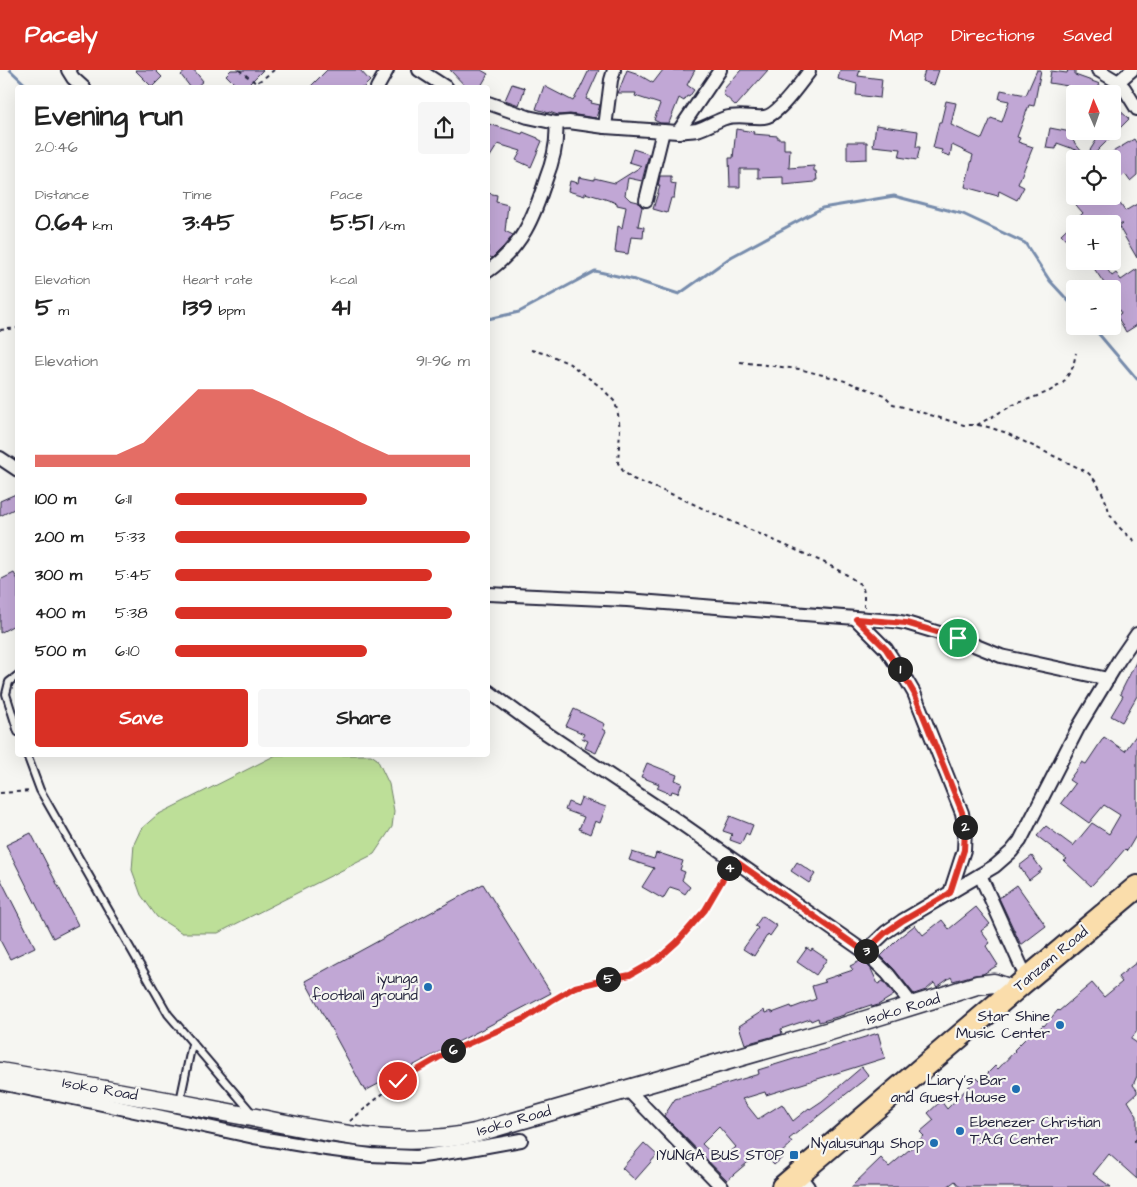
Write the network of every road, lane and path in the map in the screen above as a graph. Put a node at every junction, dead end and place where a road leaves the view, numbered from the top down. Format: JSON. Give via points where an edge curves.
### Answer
{"nodes":[{"id":1,"x":68,"y":70,"type":"edge"},
{"id":2,"x":238,"y":70,"type":"edge"},
{"id":3,"x":274,"y":70,"type":"edge"},
{"id":4,"x":387,"y":70,"type":"edge"},
{"id":5,"x":418,"y":70,"type":"edge"},
{"id":6,"x":614,"y":70,"type":"edge"},
{"id":7,"x":720,"y":70,"type":"edge"},
{"id":8,"x":1098,"y":70,"type":"edge"},
{"id":9,"x":1132,"y":70,"type":"edge"},
{"id":10,"x":809,"y":72,"type":"dead end"},
{"id":11,"x":1118,"y":82,"type":"junction"},
{"id":12,"x":81,"y":85,"type":"edge"},
{"id":13,"x":379,"y":85,"type":"edge"},
{"id":14,"x":442,"y":85,"type":"edge"},
{"id":15,"x":1133,"y":95,"type":"edge"},
{"id":16,"x":490,"y":104,"type":"edge"},
{"id":17,"x":1137,"y":109,"type":"edge"},
{"id":18,"x":556,"y":123,"type":"junction"},
{"id":19,"x":605,"y":127,"type":"junction"},
{"id":20,"x":663,"y":131,"type":"junction"},
{"id":21,"x":678,"y":132,"type":"junction"},
{"id":22,"x":646,"y":200,"type":"dead end"},
{"id":23,"x":490,"y":269,"type":"edge"},
{"id":24,"x":15,"y":328,"type":"edge"},
{"id":25,"x":0,"y":330,"type":"edge"},
{"id":26,"x":530,"y":350,"type":"dead end"},
{"id":27,"x":1076,"y":353,"type":"dead end"},
{"id":28,"x":740,"y":362,"type":"dead end"},
{"id":29,"x":977,"y":425,"type":"junction"},
{"id":30,"x":0,"y":458,"type":"edge"},
{"id":31,"x":15,"y":468,"type":"edge"},
{"id":32,"x":1137,"y":544,"type":"edge"},
{"id":33,"x":490,"y":594,"type":"edge"},
{"id":34,"x":860,"y":619,"type":"junction"},
{"id":35,"x":1137,"y":634,"type":"edge"},
{"id":36,"x":15,"y":677,"type":"edge"},
{"id":37,"x":1108,"y":679,"type":"junction"},
{"id":38,"x":490,"y":693,"type":"edge"},
{"id":39,"x":15,"y":722,"type":"edge"},
{"id":40,"x":28,"y":757,"type":"edge"},
{"id":41,"x":40,"y":790,"type":"junction"},
{"id":42,"x":0,"y":793,"type":"edge"},
{"id":43,"x":734,"y":860,"type":"junction"},
{"id":44,"x":980,"y":875,"type":"junction"},
{"id":45,"x":1137,"y":887,"type":"edge"},
{"id":46,"x":950,"y":893,"type":"junction"},
{"id":47,"x":865,"y":952,"type":"junction"},
{"id":48,"x":1020,"y":984,"type":"junction"},
{"id":49,"x":913,"y":1006,"type":"junction"},
{"id":50,"x":192,"y":1044,"type":"junction"},
{"id":51,"x":0,"y":1072,"type":"edge"},
{"id":52,"x":0,"y":1083,"type":"edge"},
{"id":53,"x":627,"y":1089,"type":"junction"},
{"id":54,"x":179,"y":1103,"type":"junction"},
{"id":55,"x":256,"y":1118,"type":"junction"},
{"id":56,"x":335,"y":1134,"type":"junction"},
{"id":57,"x":521,"y":1140,"type":"dead end"},
{"id":58,"x":796,"y":1183,"type":"edge"},
{"id":59,"x":722,"y":1187,"type":"edge"}],
"edges":[{"from":1,"to":12,"type":"street"},
{"from":2,"to":3,"type":"path","via":[[256,83]]},
{"from":4,"to":13,"type":"street"},
{"from":5,"to":14,"type":"street"},
{"from":6,"to":19,"type":"street"},
{"from":7,"to":21,"type":"street"},
{"from":8,"to":11,"type":"street"},
{"from":9,"to":11,"type":"street"},
{"from":10,"to":21,"type":"street","via":[[771,116],[734,116],[696,130]]},
{"from":11,"to":15,"type":"street"},
{"from":15,"to":17,"type":"street"},
{"from":16,"to":18,"type":"street"},
{"from":18,"to":19,"type":"street"},
{"from":18,"to":23,"type":"street","via":[[556,145],[531,220],[505,257]]},
{"from":19,"to":20,"type":"street"},
{"from":20,"to":21,"type":"street"},
{"from":20,"to":22,"type":"street"},
{"from":24,"to":25,"type":"path"},
{"from":26,"to":34,"type":"path","via":[[570,364],[602,388],[614,402],[620,430],[618,463],[622,471],[633,479],[847,574],[863,589]]},
{"from":27,"to":29,"type":"path","via":[[1073,367],[1063,383]]},
{"from":28,"to":29,"type":"path","via":[[799,369],[842,380],[884,395],[893,404],[964,425]]},
{"from":29,"to":32,"type":"path","via":[[1004,432],[1087,472],[1100,488],[1114,520]]},
{"from":30,"to":31,"type":"street"},
{"from":33,"to":34,"type":"street","via":[[627,600]]},
{"from":34,"to":37,"type":"street","via":[[906,623],[958,638],[1001,656]]},
{"from":34,"to":46,"type":"street","via":[[886,649],[914,693],[962,812],[964,850]]},
{"from":35,"to":37,"type":"street"},
{"from":36,"to":39,"type":"lane","via":[[9,682],[6,694]]},
{"from":37,"to":44,"type":"street","via":[[1078,728],[1020,841],[995,866]]},
{"from":38,"to":43,"type":"street"},
{"from":40,"to":41,"type":"lane"},
{"from":41,"to":42,"type":"path"},
{"from":41,"to":50,"type":"lane","via":[[168,1014]]},
{"from":43,"to":47,"type":"street"},
{"from":43,"to":56,"type":"path","via":[[705,910],[658,959],[630,975],[575,987],[524,1019],[447,1053],[398,1081]]},
{"from":44,"to":46,"type":"street"},
{"from":44,"to":48,"type":"street"},
{"from":45,"to":48,"type":"highway","name":"Tanzam Road"},
{"from":46,"to":47,"type":"street","via":[[886,932]]},
{"from":47,"to":49,"type":"street","via":[[888,974]]},
{"from":48,"to":49,"type":"street","name":"Isoko Road","via":[[977,985]]},
{"from":48,"to":58,"type":"highway","name":"Tanzam Road"},
{"from":49,"to":53,"type":"street","name":"Isoko Road"},
{"from":50,"to":54,"type":"lane"},
{"from":50,"to":55,"type":"lane"},
{"from":51,"to":54,"type":"street","name":"Isoko Road"},
{"from":52,"to":57,"type":"street","via":[[254,1137],[371,1155],[416,1156]]},
{"from":53,"to":56,"type":"street","name":"Isoko Road","via":[[456,1137],[399,1140]]},
{"from":53,"to":59,"type":"street"},
{"from":54,"to":55,"type":"street","name":"Isoko Road"},
{"from":55,"to":56,"type":"street","name":"Isoko Road"}]}
